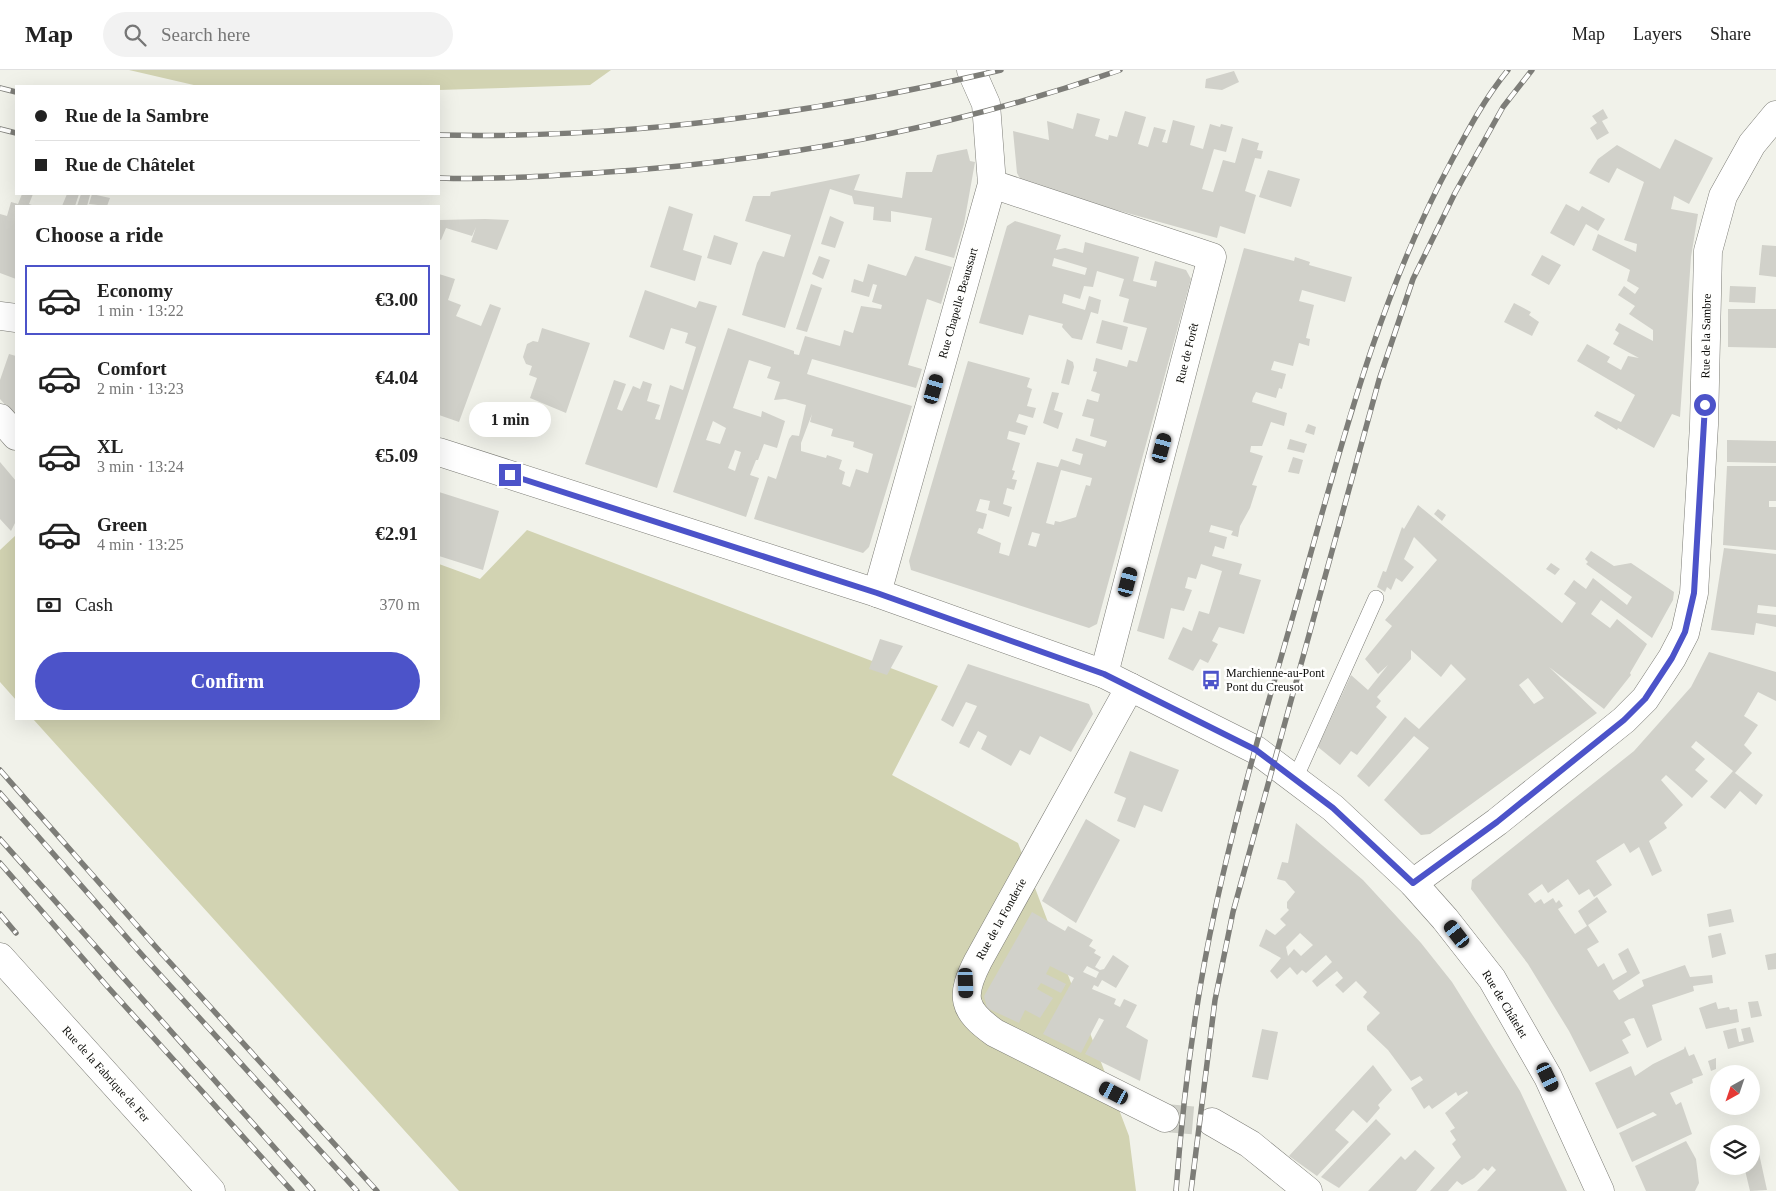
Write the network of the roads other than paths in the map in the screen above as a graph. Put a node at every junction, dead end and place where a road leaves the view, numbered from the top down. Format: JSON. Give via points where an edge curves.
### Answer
{"nodes":[{"id":1,"x":971,"y":70,"type":"edge"},
{"id":2,"x":1776,"y":115,"type":"edge"},
{"id":3,"x":992,"y":184,"type":"junction"},
{"id":4,"x":0,"y":316,"type":"edge"},
{"id":5,"x":15,"y":318,"type":"edge"},
{"id":6,"x":0,"y":418,"type":"edge"},
{"id":7,"x":15,"y":435,"type":"edge"},
{"id":8,"x":440,"y":452,"type":"edge"},
{"id":9,"x":877,"y":593,"type":"junction"},
{"id":10,"x":1376,"y":598,"type":"dead end"},
{"id":11,"x":1104,"y":674,"type":"junction"},
{"id":12,"x":1130,"y":687,"type":"junction"},
{"id":13,"x":1295,"y":779,"type":"junction"},
{"id":14,"x":1413,"y":883,"type":"junction"},
{"id":15,"x":0,"y":957,"type":"edge"},
{"id":16,"x":1165,"y":1118,"type":"tunnel mouth"},
{"id":17,"x":1212,"y":1122,"type":"tunnel mouth"},
{"id":18,"x":211,"y":1191,"type":"edge"},
{"id":19,"x":1308,"y":1191,"type":"edge"},
{"id":20,"x":1600,"y":1191,"type":"edge"}],
"edges":[{"from":1,"to":3,"type":"street","name":"Rue Chapelle Beaussart","via":[[986,104]]},
{"from":2,"to":14,"type":"street","name":"Rue de la Sambre","via":[[1752,144],[1723,196],[1708,251],[1704,424],[1695,583],[1685,632],[1645,699],[1497,822]]},
{"from":3,"to":9,"type":"street","name":"Rue Chapelle Beaussart"},
{"from":3,"to":11,"type":"street","name":"Rue de Forêt","via":[[1212,257]]},
{"from":4,"to":5,"type":"street"},
{"from":6,"to":7,"type":"street"},
{"from":8,"to":9,"type":"street","name":"Rue de Châtelet"},
{"from":9,"to":11,"type":"street","name":"Rue de Châtelet"},
{"from":10,"to":13,"type":"lane"},
{"from":11,"to":12,"type":"street","name":"Rue de Châtelet"},
{"from":12,"to":13,"type":"street","name":"Rue de Châtelet","via":[[1256,750]]},
{"from":12,"to":16,"type":"street","name":"Rue de la Fonderie","via":[[966,983],[967,1003],[978,1022],[995,1033]]},
{"from":13,"to":14,"type":"street","name":"Rue de Châtelet","via":[[1333,808]]},
{"from":14,"to":20,"type":"street","name":"Rue de Châtelet","via":[[1492,979],[1548,1077]]},
{"from":15,"to":18,"type":"street","name":"Rue de la Fabrique de Fer"},
{"from":17,"to":19,"type":"street","via":[[1250,1144]]}]}
